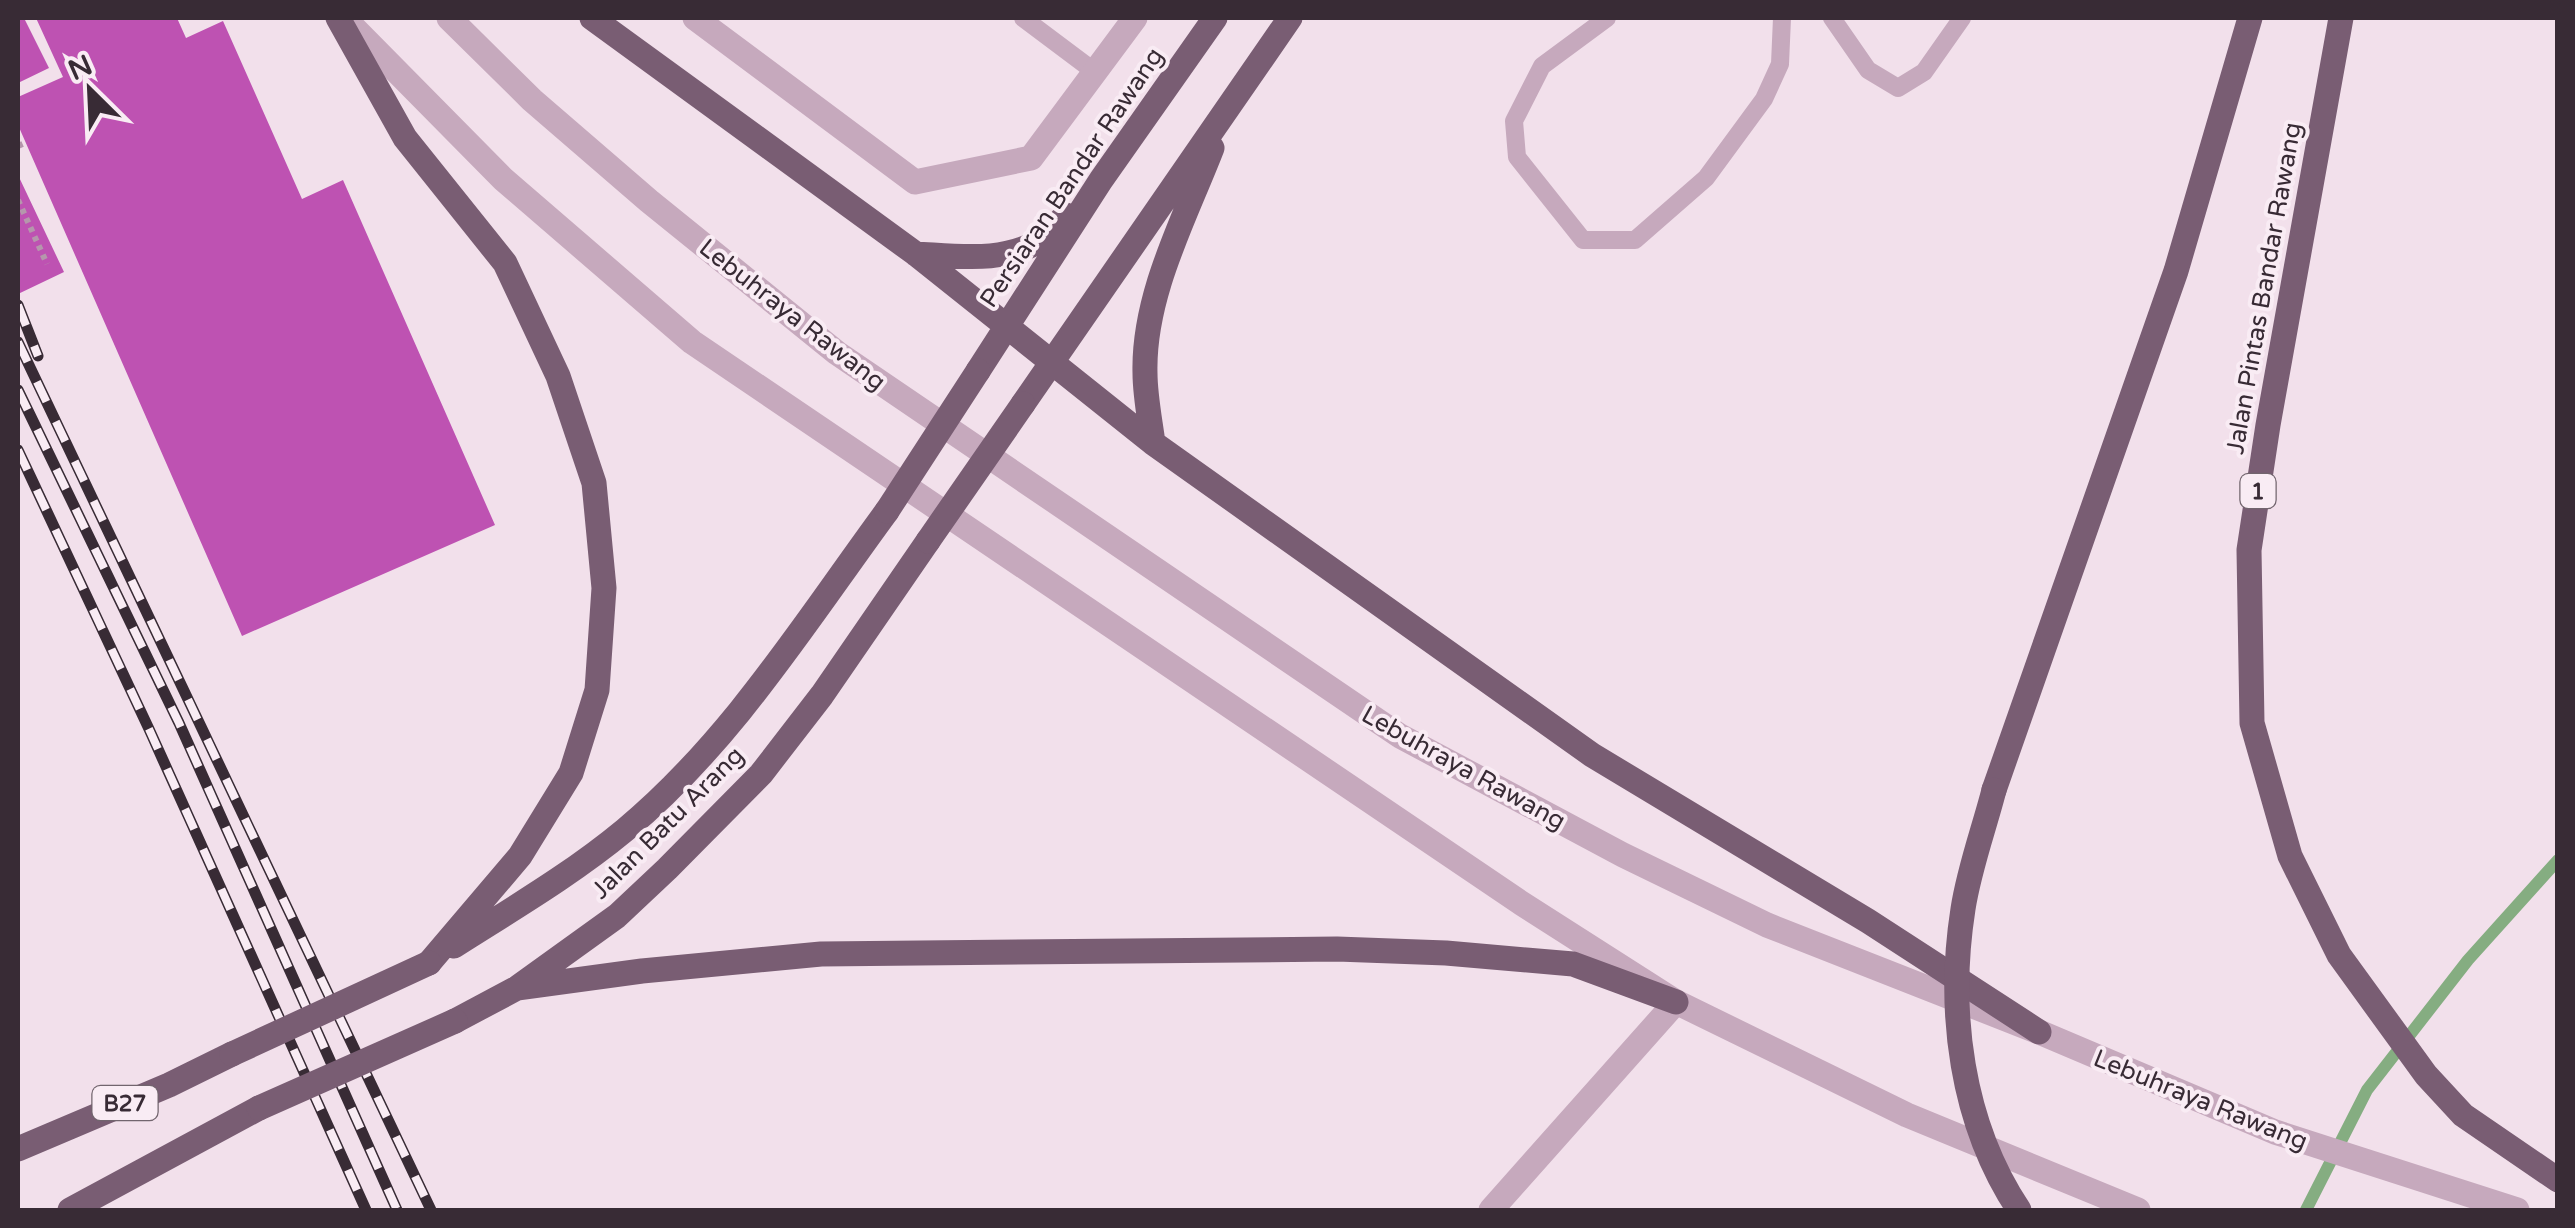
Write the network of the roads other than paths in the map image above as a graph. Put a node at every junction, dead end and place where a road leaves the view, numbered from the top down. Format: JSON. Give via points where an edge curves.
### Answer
{"nodes":[{"id":1,"x":341,"y":18,"type":"edge"},
{"id":2,"x":449,"y":18,"type":"edge"},
{"id":3,"x":592,"y":18,"type":"edge"},
{"id":4,"x":695,"y":18,"type":"edge"},
{"id":5,"x":1023,"y":18,"type":"edge"},
{"id":6,"x":1136,"y":18,"type":"edge"},
{"id":7,"x":1215,"y":18,"type":"edge"},
{"id":8,"x":1290,"y":18,"type":"edge"},
{"id":9,"x":1607,"y":18,"type":"edge"},
{"id":10,"x":1782,"y":18,"type":"edge"},
{"id":11,"x":1832,"y":18,"type":"edge"},
{"id":12,"x":1962,"y":18,"type":"edge"},
{"id":13,"x":2250,"y":18,"type":"edge"},
{"id":14,"x":2341,"y":18,"type":"edge"},
{"id":15,"x":1095,"y":72,"type":"junction"},
{"id":16,"x":1229,"y":106,"type":"junction"},
{"id":17,"x":1102,"y":180,"type":"junction"},
{"id":18,"x":916,"y":254,"type":"junction"},
{"id":19,"x":1006,"y":327,"type":"junction"},
{"id":20,"x":1051,"y":362,"type":"junction"},
{"id":21,"x":1153,"y":443,"type":"junction"},
{"id":22,"x":429,"y":963,"type":"junction"},
{"id":23,"x":518,"y":988,"type":"junction"},
{"id":24,"x":1676,"y":1002,"type":"junction"},
{"id":25,"x":2039,"y":1032,"type":"junction"},
{"id":26,"x":18,"y":1150,"type":"edge"},
{"id":27,"x":2558,"y":1180,"type":"edge"},
{"id":28,"x":70,"y":1210,"type":"edge"},
{"id":29,"x":1491,"y":1210,"type":"edge"},
{"id":30,"x":2019,"y":1210,"type":"edge"},
{"id":31,"x":2138,"y":1210,"type":"edge"},
{"id":32,"x":2514,"y":1210,"type":"edge"}],
"edges":[{"from":1,"to":22,"type":"main road","via":[[405,138],[505,263],[558,376],[594,483],[604,588],[597,690],[571,773],[520,856]]},
{"from":1,"to":24,"type":"street","via":[[504,179],[692,342]]},
{"from":2,"to":25,"type":"street","name":"Lebuhraya Rawang","via":[[649,202],[837,353],[1400,736],[1766,925]]},
{"from":3,"to":18,"type":"main road"},
{"from":4,"to":15,"type":"street","via":[[915,182],[1031,158]]},
{"from":5,"to":15,"type":"lane"},
{"from":6,"to":15,"type":"street"},
{"from":7,"to":17,"type":"main road","name":"Persiaran Bandar Rawang"},
{"from":8,"to":16,"type":"main road"},
{"from":9,"to":10,"type":"lane","via":[[1542,66],[1514,122],[1516,158],[1583,240],[1634,240],[1706,178],[1764,99],[1780,64]]},
{"from":11,"to":12,"type":"lane","via":[[1868,70],[1898,88],[1924,72]]},
{"from":13,"to":30,"type":"main road","bridge":true,"via":[[2176,271],[1994,790],[1963,908],[1956,1024],[1970,1098],[2001,1184]]},
{"from":14,"to":27,"type":"main road","name":"Jalan Pintas Bandar Rawang","number":"1","via":[[2249,550],[2252,723],[2290,856],[2338,955],[2463,1115]]},
{"from":16,"to":20,"type":"main road"},
{"from":16,"to":21,"type":"main road","via":[[1151,314],[1145,371]]},
{"from":17,"to":18,"type":"main road","via":[[1041,240],[1024,247],[974,257]]},
{"from":17,"to":19,"type":"main road","name":"Persiaran Bandar Rawang"},
{"from":18,"to":19,"type":"main road"},
{"from":19,"to":20,"type":"main road"},
{"from":19,"to":22,"type":"main road","name":"Persiaran Bandar Rawang","bridge":true,"via":[[887,510],[745,705],[689,768],[626,830]]},
{"from":20,"to":21,"type":"main road"},
{"from":20,"to":23,"type":"main road","name":"Jalan Batu Arang","bridge":true,"via":[[761,774],[616,916]]},
{"from":21,"to":25,"type":"main road","via":[[1592,755]]},
{"from":22,"to":26,"type":"main road","number":"B27","bridge":true},
{"from":23,"to":24,"type":"main road","via":[[820,954],[1337,949],[1573,964]]},
{"from":23,"to":28,"type":"main road","name":"Jalan Batu Arang","bridge":true,"via":[[260,1108]]},
{"from":24,"to":29,"type":"street"},
{"from":24,"to":31,"type":"street","via":[[1907,1115]]},
{"from":25,"to":32,"type":"street","name":"Lebuhraya Rawang","via":[[2275,1132]]}]}
